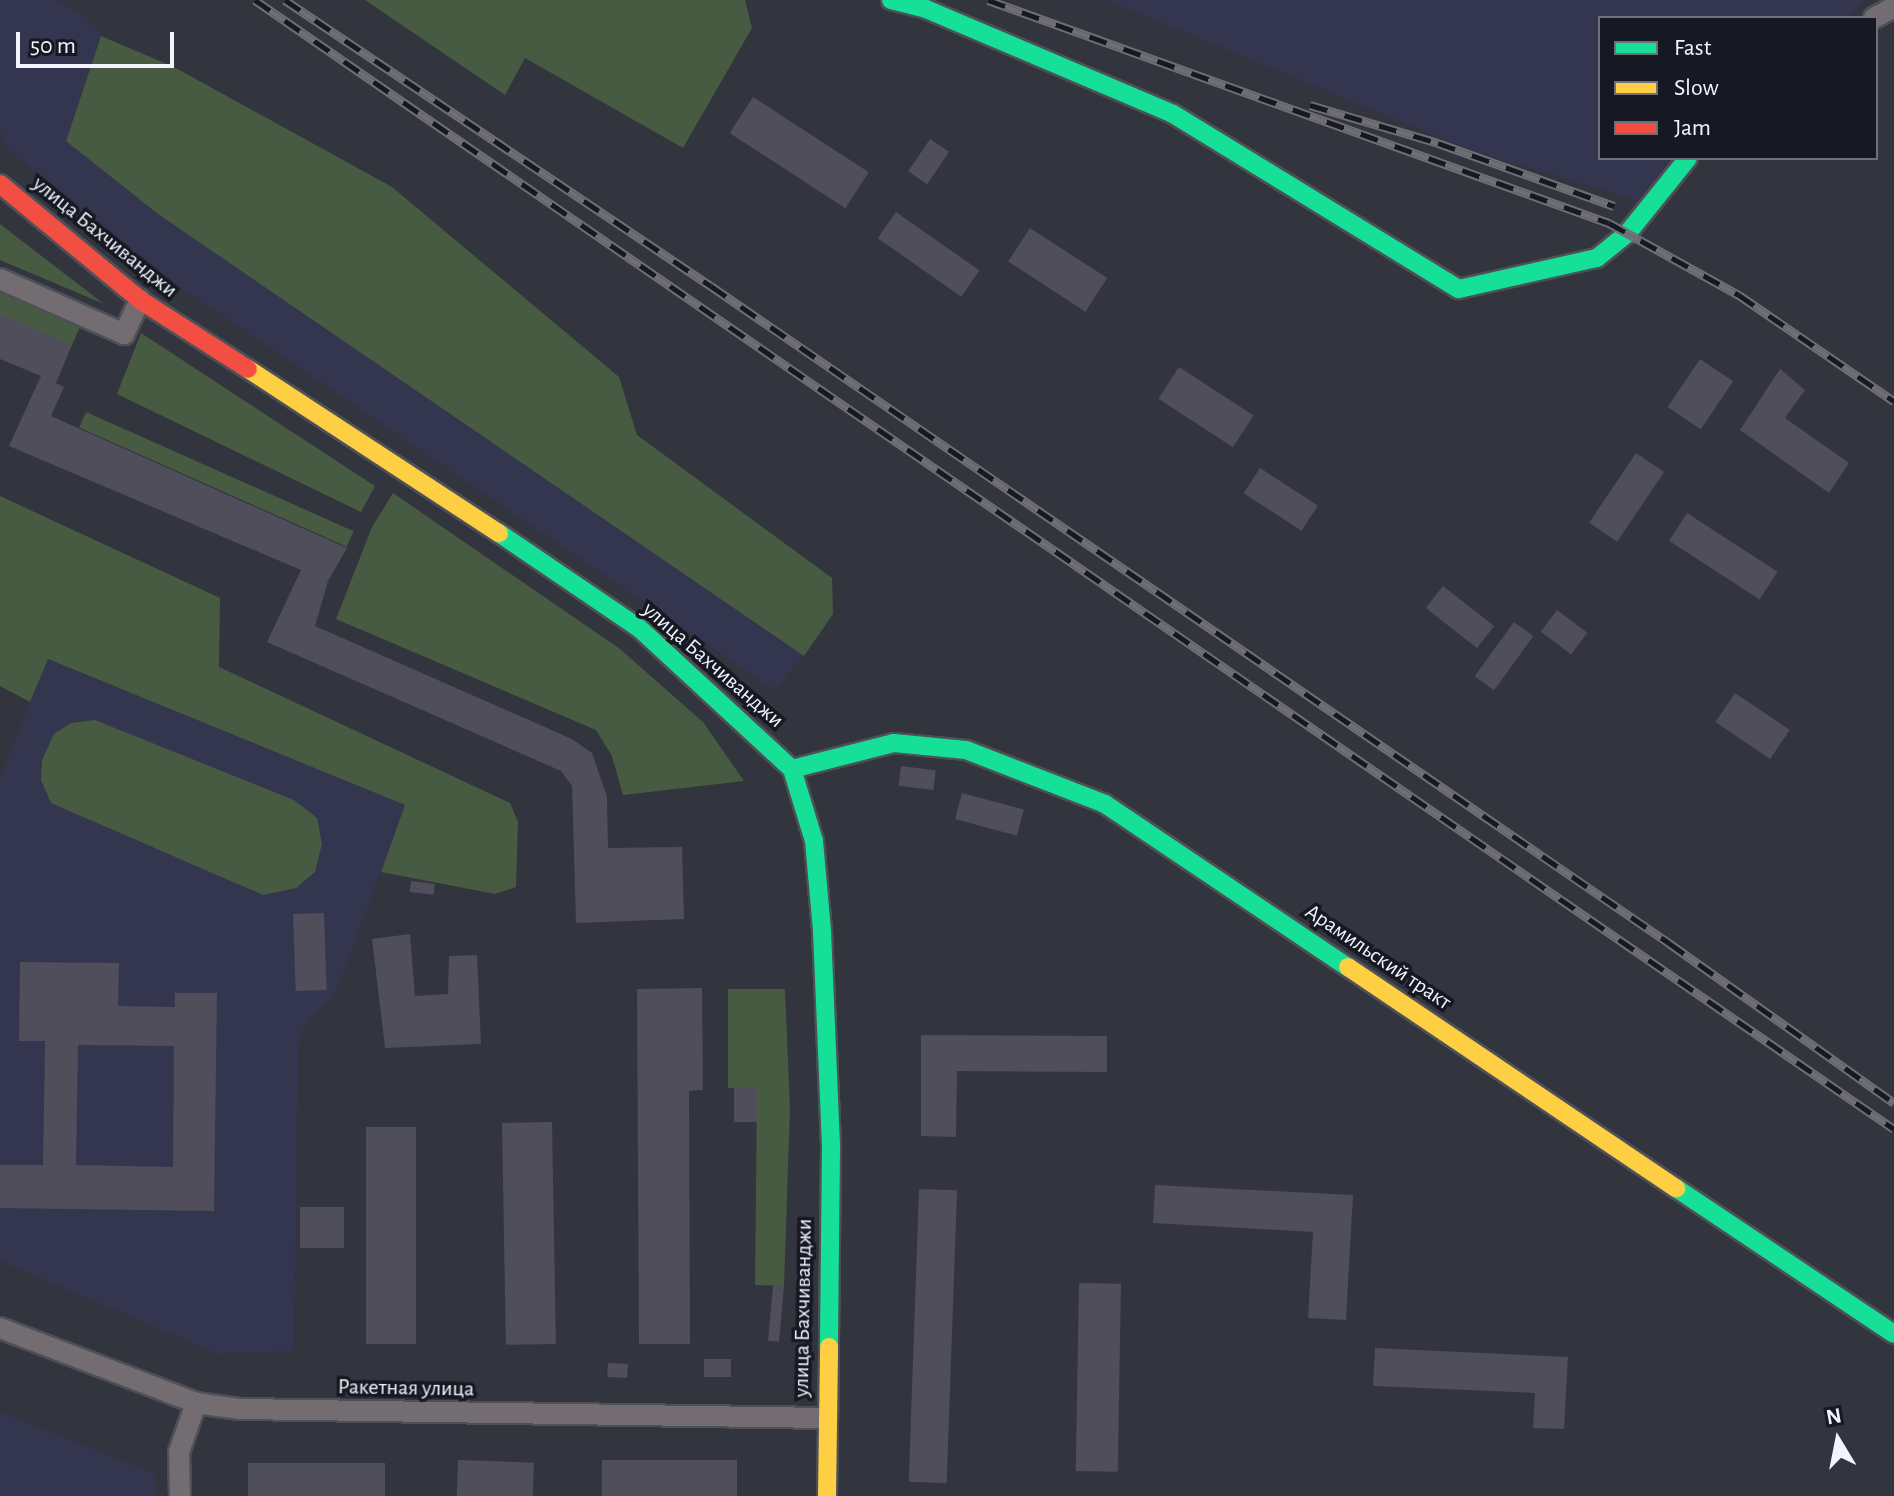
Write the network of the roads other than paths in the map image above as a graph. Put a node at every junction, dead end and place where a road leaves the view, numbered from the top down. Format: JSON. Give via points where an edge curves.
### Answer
{"nodes":[{"id":1,"x":891,"y":0,"type":"edge"},
{"id":2,"x":1686,"y":160,"type":"edge"},
{"id":3,"x":0,"y":184,"type":"edge"},
{"id":4,"x":0,"y":279,"type":"edge"},
{"id":5,"x":140,"y":300,"type":"junction"},
{"id":6,"x":792,"y":769,"type":"junction"},
{"id":7,"x":0,"y":1328,"type":"edge"},
{"id":8,"x":1894,"y":1334,"type":"edge"},
{"id":9,"x":196,"y":1403,"type":"junction"},
{"id":10,"x":825,"y":1418,"type":"junction"},
{"id":11,"x":180,"y":1496,"type":"edge"},
{"id":12,"x":827,"y":1496,"type":"edge"}],
"edges":[{"from":1,"to":2,"type":"main road","via":[[926,9],[1173,114],[1459,289],[1597,258],[1627,234]]},
{"from":3,"to":5,"type":"main road","name":"улица Бахчиванджи"},
{"from":4,"to":5,"type":"street","via":[[124,334]]},
{"from":5,"to":6,"type":"main road","name":"улица Бахчиванджи","via":[[406,469],[639,628]]},
{"from":6,"to":8,"type":"main road","name":"Арамильский тракт","via":[[894,743],[966,750],[1105,804]]},
{"from":6,"to":10,"type":"main road","name":"улица Бахчиванджи","via":[[814,841],[822,931],[831,1149]]},
{"from":7,"to":9,"type":"street","name":"Ракетная улица"},
{"from":9,"to":10,"type":"street","name":"Ракетная улица","via":[[256,1410]]},
{"from":9,"to":11,"type":"street","via":[[179,1452]]},
{"from":10,"to":12,"type":"main road","name":"улица Бахчиванджи"}]}
